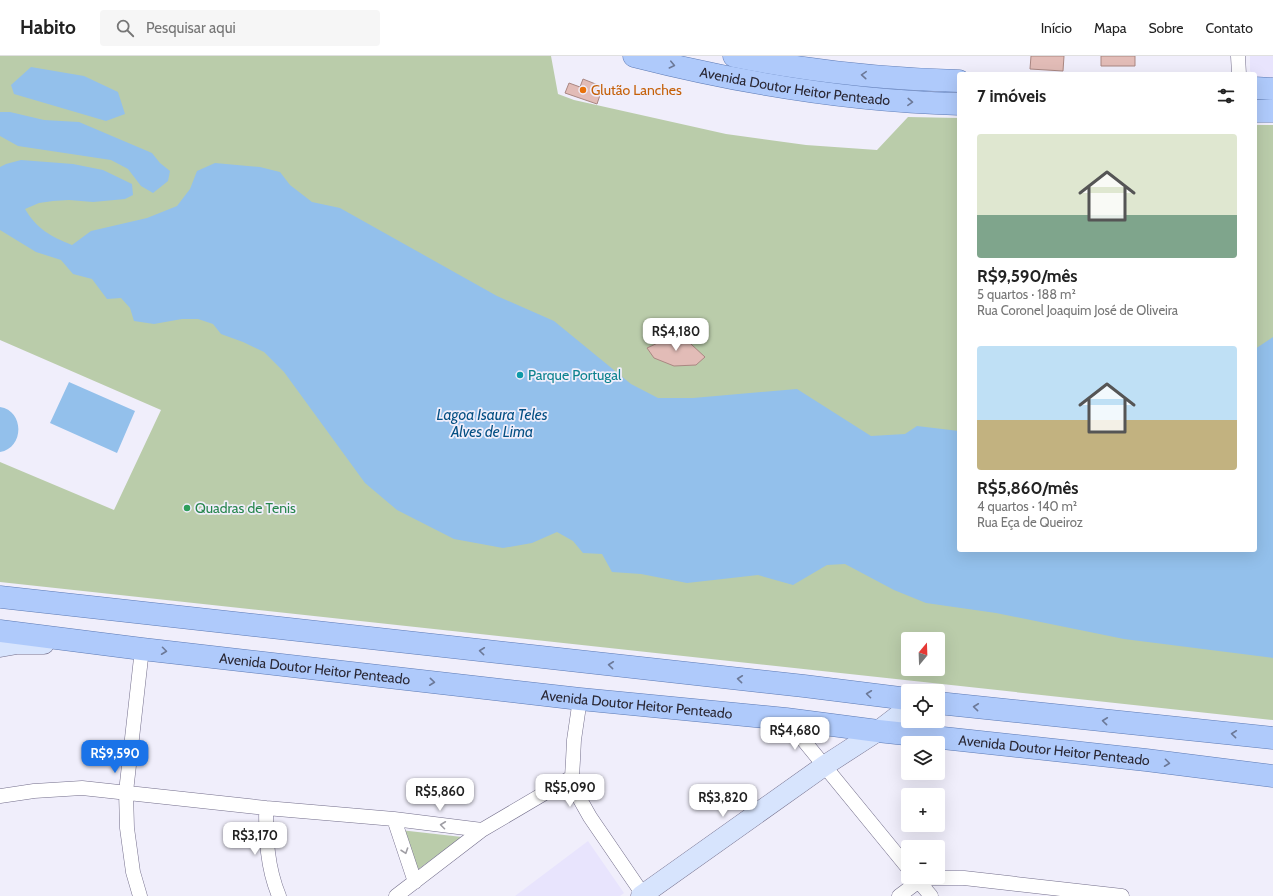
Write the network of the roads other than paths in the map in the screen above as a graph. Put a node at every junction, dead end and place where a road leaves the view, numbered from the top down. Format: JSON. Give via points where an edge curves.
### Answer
{"nodes":[{"id":1,"x":634,"y":56,"type":"edge"},
{"id":2,"x":734,"y":56,"type":"edge"},
{"id":3,"x":1238,"y":56,"type":"edge"},
{"id":4,"x":1239,"y":72,"type":"edge"},
{"id":5,"x":957,"y":81,"type":"edge"},
{"id":6,"x":1257,"y":88,"type":"edge"},
{"id":7,"x":1273,"y":89,"type":"edge"},
{"id":8,"x":957,"y":104,"type":"edge"},
{"id":9,"x":1257,"y":111,"type":"edge"},
{"id":10,"x":1273,"y":112,"type":"edge"},
{"id":11,"x":0,"y":596,"type":"edge"},
{"id":12,"x":0,"y":631,"type":"edge"},
{"id":13,"x":100,"y":643,"type":"junction"},
{"id":14,"x":0,"y":647,"type":"edge"},
{"id":15,"x":142,"y":649,"type":"junction"},
{"id":16,"x":901,"y":698,"type":"edge"},
{"id":17,"x":580,"y":699,"type":"junction"},
{"id":18,"x":945,"y":704,"type":"edge"},
{"id":19,"x":901,"y":713,"type":"edge"},
{"id":20,"x":786,"y":720,"type":"junction"},
{"id":21,"x":878,"y":731,"type":"junction"},
{"id":22,"x":922,"y":736,"type":"edge"},
{"id":23,"x":901,"y":737,"type":"edge"},
{"id":24,"x":945,"y":738,"type":"edge"},
{"id":25,"x":1273,"y":738,"type":"edge"},
{"id":26,"x":828,"y":770,"type":"junction"},
{"id":27,"x":1273,"y":776,"type":"edge"},
{"id":28,"x":572,"y":777,"type":"junction"},
{"id":29,"x":126,"y":792,"type":"junction"},
{"id":30,"x":0,"y":796,"type":"edge"},
{"id":31,"x":266,"y":808,"type":"junction"},
{"id":32,"x":394,"y":819,"type":"junction"},
{"id":33,"x":482,"y":830,"type":"junction"},
{"id":34,"x":901,"y":859,"type":"edge"},
{"id":35,"x":945,"y":878,"type":"edge"},
{"id":36,"x":415,"y":882,"type":"junction"},
{"id":37,"x":912,"y":884,"type":"edge"},
{"id":38,"x":921,"y":884,"type":"edge"},
{"id":39,"x":1089,"y":894,"type":"edge"},
{"id":40,"x":140,"y":896,"type":"edge"},
{"id":41,"x":279,"y":896,"type":"edge"},
{"id":42,"x":396,"y":896,"type":"edge"},
{"id":43,"x":647,"y":896,"type":"edge"},
{"id":44,"x":899,"y":896,"type":"edge"},
{"id":45,"x":931,"y":896,"type":"edge"},
{"id":46,"x":1122,"y":896,"type":"edge"}],
"edges":[{"from":1,"to":8,"type":"main road","name":"Avenida Doutor Heitor Penteado","one_way":true,"via":[[771,86],[884,100]]},
{"from":5,"to":2,"type":"main road","name":"Avenida Doutor Heitor Penteado","one_way":true,"via":[[845,74]]},
{"from":3,"to":4,"type":"street"},
{"from":6,"to":7,"type":"main road"},
{"from":9,"to":10,"type":"main road"},
{"from":16,"to":11,"type":"main road","one_way":true},
{"from":12,"to":13,"type":"main road","name":"Avenida Doutor Heitor Penteado"},
{"from":13,"to":14,"type":"main road","via":[[17,644]]},
{"from":13,"to":15,"type":"main road","name":"Avenida Doutor Heitor Penteado"},
{"from":15,"to":17,"type":"main road","name":"Avenida Doutor Heitor Penteado","one_way":true},
{"from":15,"to":29,"type":"street"},
{"from":17,"to":20,"type":"main road","name":"Avenida Doutor Heitor Penteado"},
{"from":17,"to":28,"type":"street"},
{"from":25,"to":18,"type":"main road","one_way":true},
{"from":19,"to":21,"type":"main road"},
{"from":20,"to":21,"type":"main road","name":"Avenida Doutor Heitor Penteado"},
{"from":20,"to":26,"type":"street"},
{"from":21,"to":22,"type":"main road","name":"Avenida Doutor Heitor Penteado"},
{"from":21,"to":26,"type":"main road"},
{"from":23,"to":26,"type":"main road","via":[[879,742]]},
{"from":24,"to":27,"type":"main road","name":"Avenida Doutor Heitor Penteado","one_way":true},
{"from":26,"to":34,"type":"street"},
{"from":26,"to":43,"type":"main road"},
{"from":28,"to":33,"type":"street"},
{"from":28,"to":43,"type":"street","via":[[577,794],[587,811]]},
{"from":29,"to":30,"type":"street","via":[[82,788]]},
{"from":29,"to":31,"type":"street"},
{"from":29,"to":40,"type":"street","via":[[127,828],[133,872]]},
{"from":31,"to":32,"type":"street"},
{"from":31,"to":41,"type":"street","via":[[269,863]]},
{"from":33,"to":32,"type":"street","one_way":true},
{"from":32,"to":36,"type":"street","one_way":true},
{"from":33,"to":36,"type":"street"},
{"from":35,"to":39,"type":"street","via":[[964,878]]},
{"from":36,"to":42,"type":"street"},
{"from":37,"to":44,"type":"street"},
{"from":38,"to":45,"type":"street"},
{"from":39,"to":46,"type":"street"}]}
